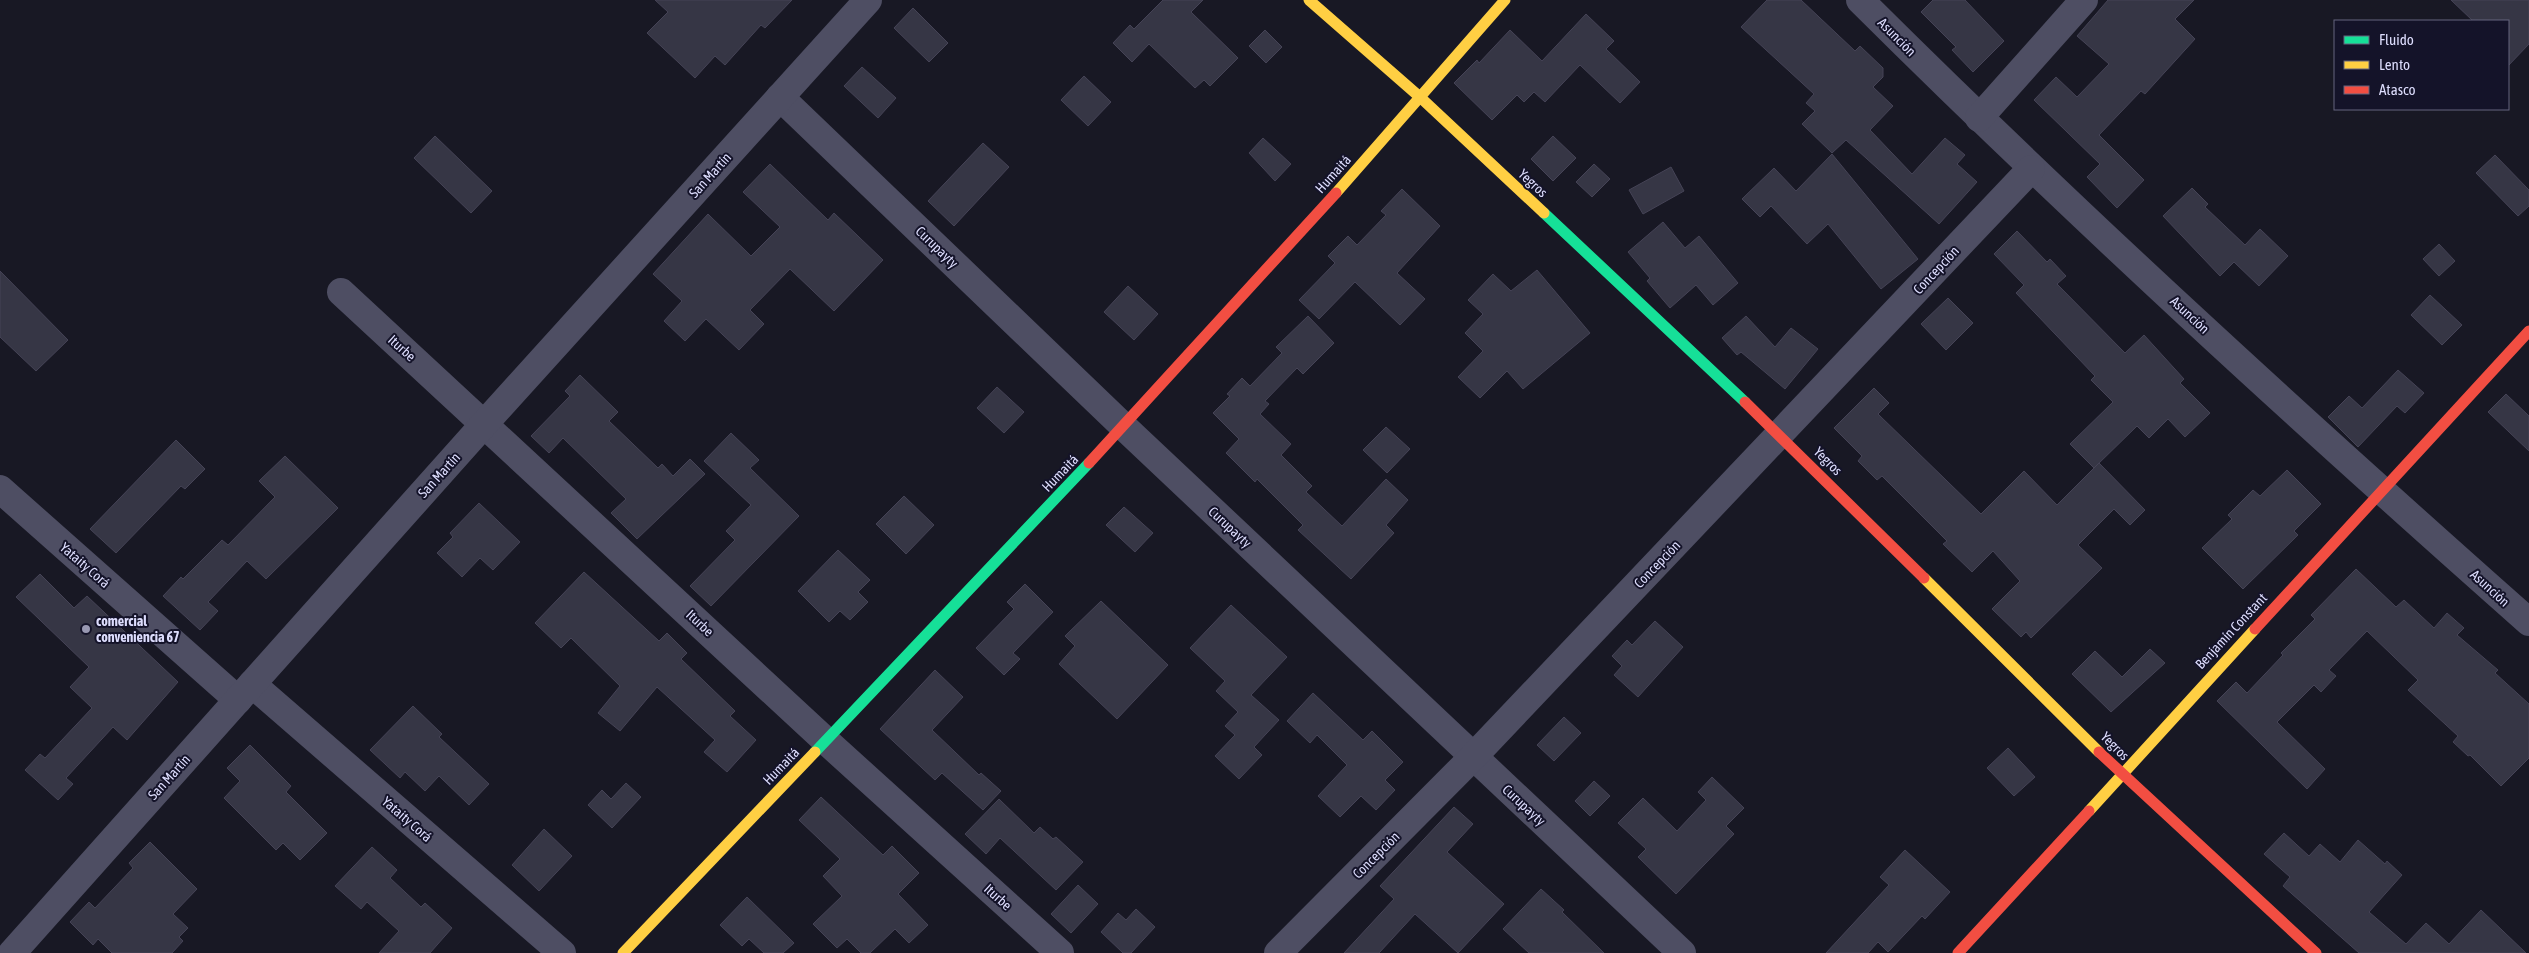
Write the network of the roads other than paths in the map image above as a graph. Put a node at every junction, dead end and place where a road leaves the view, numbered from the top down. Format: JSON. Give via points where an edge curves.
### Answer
{"nodes":[{"id":1,"x":868,"y":0,"type":"edge"},
{"id":2,"x":1309,"y":0,"type":"edge"},
{"id":3,"x":1505,"y":0,"type":"edge"},
{"id":4,"x":1860,"y":0,"type":"edge"},
{"id":5,"x":2084,"y":0,"type":"edge"},
{"id":6,"x":780,"y":97,"type":"junction"},
{"id":7,"x":1421,"y":98,"type":"junction"},
{"id":8,"x":1979,"y":118,"type":"junction"},
{"id":9,"x":2031,"y":169,"type":"junction"},
{"id":10,"x":341,"y":292,"type":"dead end"},
{"id":11,"x":2529,"y":331,"type":"edge"},
{"id":12,"x":485,"y":423,"type":"junction"},
{"id":13,"x":1124,"y":427,"type":"junction"},
{"id":14,"x":1780,"y":435,"type":"junction"},
{"id":15,"x":0,"y":489,"type":"edge"},
{"id":16,"x":2381,"y":491,"type":"junction"},
{"id":17,"x":2529,"y":622,"type":"edge"},
{"id":18,"x":245,"y":692,"type":"junction"},
{"id":19,"x":826,"y":741,"type":"junction"},
{"id":20,"x":1473,"y":757,"type":"junction"},
{"id":21,"x":2121,"y":773,"type":"junction"},
{"id":22,"x":12,"y":953,"type":"edge"},
{"id":23,"x":562,"y":953,"type":"edge"},
{"id":24,"x":623,"y":953,"type":"edge"},
{"id":25,"x":1060,"y":953,"type":"edge"},
{"id":26,"x":1278,"y":953,"type":"edge"},
{"id":27,"x":1682,"y":953,"type":"edge"},
{"id":28,"x":1958,"y":953,"type":"edge"},
{"id":29,"x":2316,"y":953,"type":"edge"}],
"edges":[{"from":1,"to":6,"type":"street","name":"San Martín"},
{"from":2,"to":7,"type":"street","name":"Yegros"},
{"from":3,"to":7,"type":"street","name":"Humaitá"},
{"from":4,"to":8,"type":"street","name":"Asunción"},
{"from":5,"to":8,"type":"street"},
{"from":6,"to":12,"type":"street","name":"San Martín"},
{"from":6,"to":13,"type":"street","name":"Curupayty"},
{"from":7,"to":13,"type":"street","name":"Humaitá"},
{"from":7,"to":14,"type":"street","name":"Yegros"},
{"from":8,"to":9,"type":"street","name":"Asunción"},
{"from":9,"to":14,"type":"street","name":"Concepción"},
{"from":9,"to":16,"type":"street","name":"Asunción"},
{"from":10,"to":12,"type":"street","name":"Iturbe"},
{"from":11,"to":16,"type":"street","name":"Benjamín Constant"},
{"from":12,"to":18,"type":"street","name":"San Martín"},
{"from":12,"to":19,"type":"street","name":"Iturbe"},
{"from":13,"to":19,"type":"street","name":"Humaitá"},
{"from":13,"to":20,"type":"street","name":"Curupayty"},
{"from":14,"to":20,"type":"street","name":"Concepción"},
{"from":14,"to":21,"type":"street","name":"Yegros"},
{"from":15,"to":18,"type":"street","name":"Yataity Corá"},
{"from":16,"to":17,"type":"street","name":"Asunción"},
{"from":16,"to":21,"type":"street","name":"Benjamín Constant"},
{"from":18,"to":22,"type":"street","name":"San Martín"},
{"from":18,"to":23,"type":"street","name":"Yataity Corá"},
{"from":19,"to":24,"type":"street","name":"Humaitá"},
{"from":19,"to":25,"type":"street","name":"Iturbe"},
{"from":20,"to":26,"type":"street","name":"Concepción"},
{"from":20,"to":27,"type":"street","name":"Curupayty"},
{"from":21,"to":28,"type":"street","name":"Benjamín Constant"},
{"from":21,"to":29,"type":"street","name":"Yegros"}]}
